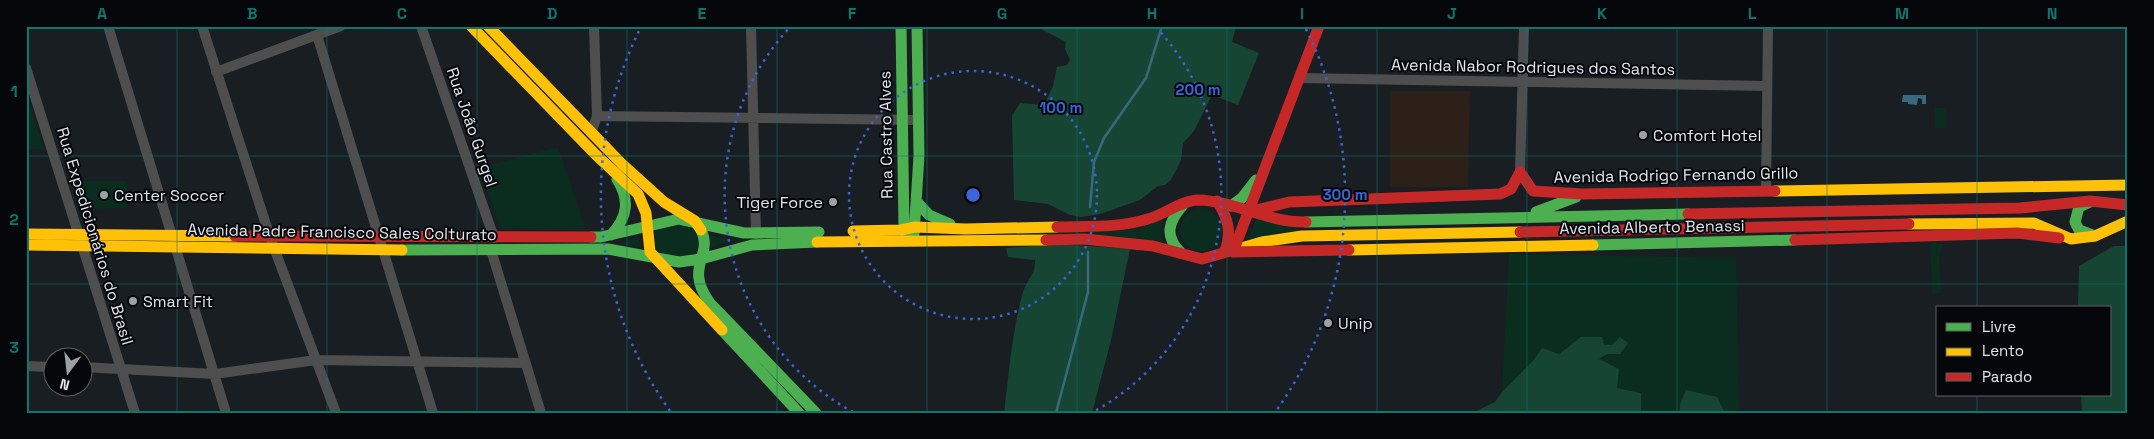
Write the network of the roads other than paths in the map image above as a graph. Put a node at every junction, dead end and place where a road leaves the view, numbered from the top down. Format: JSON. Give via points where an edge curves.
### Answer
{"nodes":[{"id":1,"x":108,"y":26,"type":"edge"},
{"id":2,"x":202,"y":26,"type":"edge"},
{"id":3,"x":341,"y":26,"type":"edge"},
{"id":4,"x":421,"y":26,"type":"edge"},
{"id":5,"x":472,"y":26,"type":"edge"},
{"id":6,"x":488,"y":26,"type":"edge"},
{"id":7,"x":594,"y":26,"type":"edge"},
{"id":8,"x":751,"y":26,"type":"edge"},
{"id":9,"x":901,"y":26,"type":"edge"},
{"id":10,"x":917,"y":26,"type":"edge"},
{"id":11,"x":1319,"y":26,"type":"edge"},
{"id":12,"x":1524,"y":26,"type":"edge"},
{"id":13,"x":1768,"y":26,"type":"edge"},
{"id":14,"x":317,"y":35,"type":"junction"},
{"id":15,"x":26,"y":68,"type":"edge"},
{"id":16,"x":216,"y":72,"type":"junction"},
{"id":17,"x":1299,"y":78,"type":"junction"},
{"id":18,"x":1523,"y":82,"type":"junction"},
{"id":19,"x":1767,"y":86,"type":"junction"},
{"id":20,"x":597,"y":116,"type":"junction"},
{"id":21,"x":752,"y":118,"type":"junction"},
{"id":22,"x":902,"y":120,"type":"junction"},
{"id":23,"x":919,"y":120,"type":"junction"},
{"id":24,"x":590,"y":133,"type":"junction"},
{"id":25,"x":586,"y":144,"type":"junction"},
{"id":26,"x":903,"y":157,"type":"junction"},
{"id":27,"x":919,"y":157,"type":"junction"},
{"id":28,"x":1266,"y":165,"type":"junction"},
{"id":29,"x":611,"y":170,"type":"junction"},
{"id":30,"x":1520,"y":172,"type":"junction"},
{"id":31,"x":2128,"y":185,"type":"edge"},
{"id":32,"x":1952,"y":188,"type":"junction"},
{"id":33,"x":1766,"y":190,"type":"junction"},
{"id":34,"x":1582,"y":194,"type":"junction"},
{"id":35,"x":1216,"y":201,"type":"junction"},
{"id":36,"x":2090,"y":201,"type":"junction"},
{"id":37,"x":918,"y":203,"type":"junction"},
{"id":38,"x":1185,"y":203,"type":"junction"},
{"id":39,"x":2128,"y":205,"type":"edge"},
{"id":40,"x":1231,"y":206,"type":"junction"},
{"id":41,"x":1980,"y":208,"type":"junction"},
{"id":42,"x":1248,"y":212,"type":"junction"},
{"id":43,"x":1526,"y":216,"type":"junction"},
{"id":44,"x":695,"y":221,"type":"junction"},
{"id":45,"x":2128,"y":222,"type":"edge"},
{"id":46,"x":648,"y":226,"type":"junction"},
{"id":47,"x":909,"y":228,"type":"junction"},
{"id":48,"x":963,"y":229,"type":"junction"},
{"id":49,"x":26,"y":234,"type":"edge"},
{"id":50,"x":756,"y":234,"type":"junction"},
{"id":51,"x":611,"y":236,"type":"junction"},
{"id":52,"x":2095,"y":236,"type":"junction"},
{"id":53,"x":494,"y":238,"type":"junction"},
{"id":54,"x":80,"y":240,"type":"junction"},
{"id":55,"x":174,"y":242,"type":"junction"},
{"id":56,"x":272,"y":242,"type":"junction"},
{"id":57,"x":911,"y":242,"type":"junction"},
{"id":58,"x":380,"y":244,"type":"junction"},
{"id":59,"x":26,"y":245,"type":"edge"},
{"id":60,"x":491,"y":250,"type":"junction"},
{"id":61,"x":1181,"y":253,"type":"junction"},
{"id":62,"x":1228,"y":253,"type":"junction"},
{"id":63,"x":656,"y":259,"type":"junction"},
{"id":64,"x":701,"y":259,"type":"junction"},
{"id":65,"x":316,"y":360,"type":"junction"},
{"id":66,"x":416,"y":362,"type":"junction"},
{"id":67,"x":525,"y":363,"type":"junction"},
{"id":68,"x":26,"y":366,"type":"edge"},
{"id":69,"x":42,"y":366,"type":"edge"},
{"id":70,"x":92,"y":368,"type":"edge"},
{"id":71,"x":121,"y":369,"type":"junction"},
{"id":72,"x":215,"y":374,"type":"junction"},
{"id":73,"x":135,"y":413,"type":"edge"},
{"id":74,"x":226,"y":413,"type":"edge"},
{"id":75,"x":336,"y":413,"type":"edge"},
{"id":76,"x":433,"y":413,"type":"edge"},
{"id":77,"x":541,"y":413,"type":"edge"},
{"id":78,"x":799,"y":413,"type":"edge"},
{"id":79,"x":816,"y":413,"type":"edge"}],
"edges":[{"from":1,"to":55,"type":"street"},
{"from":2,"to":16,"type":"street"},
{"from":3,"to":14,"type":"street"},
{"from":4,"to":53,"type":"street","name":"Rua João Gurgel"},
{"from":5,"to":25,"type":"main road"},
{"from":6,"to":24,"type":"main road"},
{"from":7,"to":20,"type":"street"},
{"from":8,"to":21,"type":"street"},
{"from":9,"to":22,"type":"main road","name":"Rua Castro Alves"},
{"from":10,"to":23,"type":"main road","name":"Rua Castro Alves"},
{"from":11,"to":17,"type":"main road"},
{"from":12,"to":18,"type":"street"},
{"from":13,"to":19,"type":"street"},
{"from":14,"to":16,"type":"street"},
{"from":14,"to":58,"type":"street"},
{"from":15,"to":54,"type":"street","name":"Rua Expedicionários do Brasil"},
{"from":16,"to":56,"type":"street"},
{"from":17,"to":18,"type":"street","name":"Avenida Nabor Rodrigues dos Santos"},
{"from":17,"to":28,"type":"main road"},
{"from":18,"to":19,"type":"street","name":"Avenida Nabor Rodrigues dos Santos"},
{"from":18,"to":30,"type":"street"},
{"from":19,"to":33,"type":"street"},
{"from":20,"to":21,"type":"street"},
{"from":20,"to":24,"type":"street"},
{"from":21,"to":22,"type":"street"},
{"from":21,"to":50,"type":"street"},
{"from":22,"to":23,"type":"street"},
{"from":22,"to":26,"type":"main road","name":"Rua Castro Alves"},
{"from":23,"to":27,"type":"main road","name":"Rua Castro Alves"},
{"from":24,"to":25,"type":"main road"},
{"from":24,"to":44,"type":"main road","via":[[649,189]]},
{"from":25,"to":29,"type":"main road"},
{"from":26,"to":27,"type":"main road"},
{"from":26,"to":47,"type":"main road","name":"Rua Castro Alves"},
{"from":27,"to":37,"type":"main road","name":"Rua Castro Alves"},
{"from":28,"to":40,"type":"main road","via":[[1242,198]]},
{"from":28,"to":42,"type":"main road"},
{"from":29,"to":46,"type":"main road","via":[[638,193],[645,206]]},
{"from":29,"to":51,"type":"main road","via":[[625,191],[627,207],[619,228]]},
{"from":30,"to":34,"type":"main road","name":"Avenida Rodrigo Fernando Grillo","via":[[1533,191]]},
{"from":30,"to":42,"type":"main road","via":[[1511,189],[1500,194],[1289,202]]},
{"from":31,"to":32,"type":"main road","name":"Avenida Rodrigo Fernando Grillo"},
{"from":32,"to":33,"type":"main road","name":"Avenida Rodrigo Fernando Grillo"},
{"from":32,"to":41,"type":"main road","via":[[1963,192]]},
{"from":33,"to":34,"type":"main road","name":"Avenida Rodrigo Fernando Grillo"},
{"from":34,"to":43,"type":"main road"},
{"from":35,"to":38,"type":"main road"},
{"from":35,"to":40,"type":"main road"},
{"from":35,"to":62,"type":"main road","via":[[1230,225]]},
{"from":36,"to":39,"type":"main road"},
{"from":36,"to":41,"type":"main road","via":[[2042,207]]},
{"from":36,"to":52,"type":"main road","via":[[2079,207],[2075,222],[2079,230]]},
{"from":37,"to":47,"type":"main road","name":"Rua Castro Alves"},
{"from":37,"to":48,"type":"main road","via":[[929,215]]},
{"from":38,"to":48,"type":"main road","via":[[1149,219],[1121,225]]},
{"from":38,"to":61,"type":"main road","via":[[1171,218],[1169,230],[1173,247]]},
{"from":40,"to":42,"type":"main road"},
{"from":41,"to":43,"type":"main road"},
{"from":42,"to":43,"type":"main road","via":[[1302,222]]},
{"from":42,"to":62,"type":"main road"},
{"from":44,"to":46,"type":"main road","via":[[679,219]]},
{"from":44,"to":50,"type":"main road"},
{"from":44,"to":64,"type":"main road","via":[[704,235]]},
{"from":45,"to":52,"type":"main road"},
{"from":46,"to":51,"type":"main road","name":"Avenida Padre Francisco Sales Colturato"},
{"from":46,"to":63,"type":"main road","via":[[647,244]]},
{"from":47,"to":48,"type":"main road"},
{"from":47,"to":50,"type":"main road"},
{"from":47,"to":57,"type":"main road","name":"Rua Castro Alves"},
{"from":49,"to":54,"type":"main road","name":"Avenida Padre Francisco Sales Colturato"},
{"from":51,"to":53,"type":"main road","name":"Avenida Padre Francisco Sales Colturato"},
{"from":52,"to":62,"type":"main road","via":[[2071,239],[2034,223],[1981,222],[1302,236],[1262,242]]},
{"from":53,"to":58,"type":"main road","name":"Avenida Padre Francisco Sales Colturato"},
{"from":54,"to":55,"type":"main road","name":"Avenida Padre Francisco Sales Colturato"},
{"from":54,"to":59,"type":"main road","name":"Avenida Padre Francisco Sales Colturato"},
{"from":54,"to":71,"type":"street","name":"Rua Expedicionários do Brasil"},
{"from":55,"to":56,"type":"main road","name":"Avenida Padre Francisco Sales Colturato"},
{"from":55,"to":72,"type":"street"},
{"from":56,"to":58,"type":"main road","name":"Avenida Padre Francisco Sales Colturato"},
{"from":56,"to":65,"type":"street"},
{"from":57,"to":61,"type":"main road","via":[[1084,239],[1138,244]]},
{"from":57,"to":64,"type":"main road","via":[[856,240],[752,245]]},
{"from":58,"to":60,"type":"main road","name":"Avenida Padre Francisco Sales Colturato"},
{"from":58,"to":66,"type":"street"},
{"from":60,"to":63,"type":"main road","name":"Avenida Padre Francisco Sales Colturato","via":[[608,250]]},
{"from":60,"to":67,"type":"street"},
{"from":61,"to":62,"type":"main road","via":[[1202,260]]},
{"from":63,"to":64,"type":"main road","via":[[678,262]]},
{"from":63,"to":78,"type":"main road"},
{"from":64,"to":79,"type":"main road","via":[[696,280],[703,296]]},
{"from":65,"to":66,"type":"street"},
{"from":65,"to":72,"type":"street"},
{"from":65,"to":75,"type":"street"},
{"from":66,"to":67,"type":"street"},
{"from":66,"to":76,"type":"street"},
{"from":67,"to":77,"type":"street"},
{"from":68,"to":69,"type":"street"},
{"from":70,"to":71,"type":"street"},
{"from":71,"to":72,"type":"street"},
{"from":71,"to":73,"type":"street","name":"Rua Expedicionários do Brasil"},
{"from":72,"to":74,"type":"street"}]}
